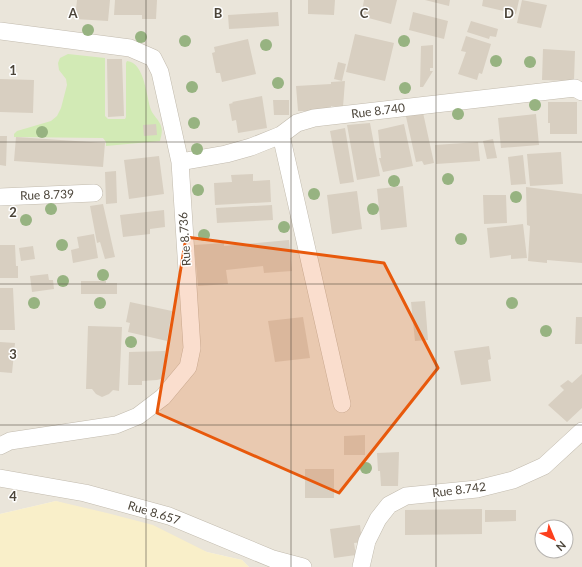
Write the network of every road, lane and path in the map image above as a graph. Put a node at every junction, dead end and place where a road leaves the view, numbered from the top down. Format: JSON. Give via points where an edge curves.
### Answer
{"nodes":[{"id":1,"x":0,"y":31,"type":"edge"},
{"id":2,"x":582,"y":92,"type":"edge"},
{"id":3,"x":281,"y":134,"type":"junction"},
{"id":4,"x":180,"y":162,"type":"junction"},
{"id":5,"x":94,"y":193,"type":"dead end"},
{"id":6,"x":0,"y":197,"type":"edge"},
{"id":7,"x":342,"y":404,"type":"dead end"},
{"id":8,"x":582,"y":431,"type":"edge"},
{"id":9,"x":0,"y":446,"type":"edge"},
{"id":10,"x":0,"y":478,"type":"edge"},
{"id":11,"x":303,"y":567,"type":"edge"},
{"id":12,"x":361,"y":567,"type":"edge"}],
"edges":[{"from":1,"to":4,"type":"street","name":"Rue 8.736","via":[[130,48],[153,58],[160,72]]},
{"from":2,"to":3,"type":"street","name":"Rue 8.740","via":[[575,88],[314,118],[297,123]]},
{"from":3,"to":4,"type":"street","name":"Rue 8.740","via":[[226,154]]},
{"from":3,"to":7,"type":"street"},
{"from":4,"to":9,"type":"street","name":"Rue 8.736","via":[[192,348],[188,366],[163,397],[138,416],[116,425],[10,441]]},
{"from":5,"to":6,"type":"street","name":"Rue 8.739"},
{"from":8,"to":12,"type":"street","name":"Rue 8.742","via":[[544,466],[513,480],[477,489],[406,496],[389,505],[378,519],[367,541]]},
{"from":10,"to":11,"type":"street","name":"Rue 8.657","via":[[85,493],[169,516],[273,559]]}]}
